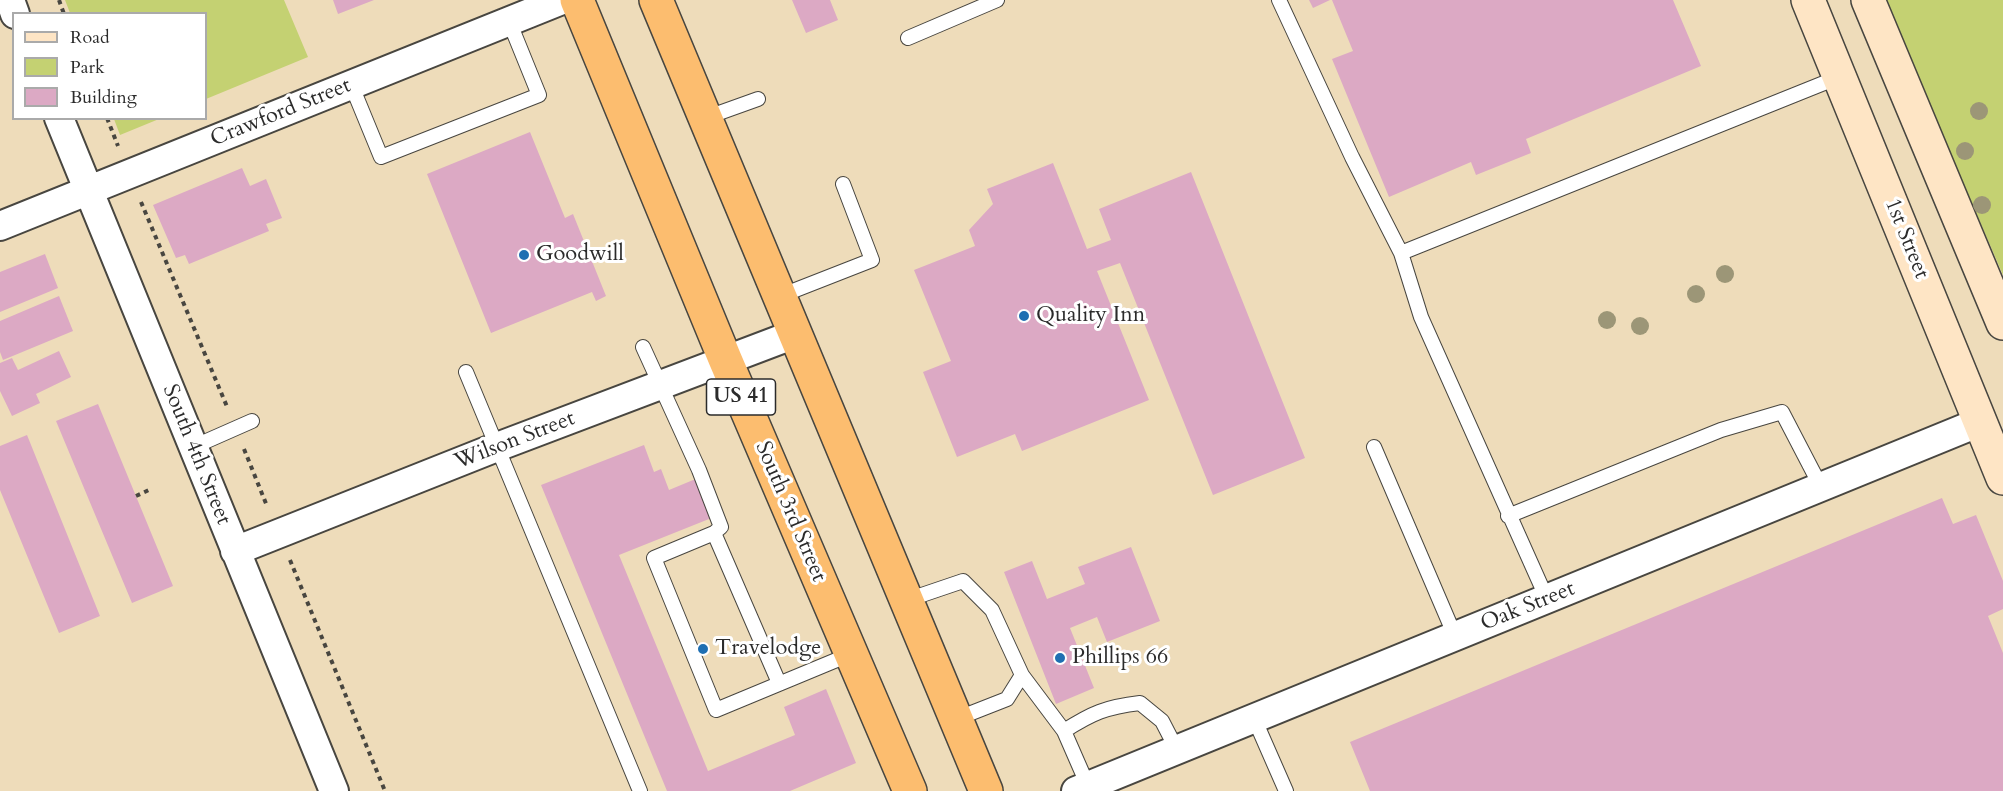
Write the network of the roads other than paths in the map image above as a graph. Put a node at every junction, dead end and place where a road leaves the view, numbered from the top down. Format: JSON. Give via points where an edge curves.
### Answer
{"nodes":[{"id":1,"x":562,"y":0,"type":"edge"},
{"id":2,"x":577,"y":0,"type":"edge"},
{"id":3,"x":656,"y":0,"type":"edge"},
{"id":4,"x":997,"y":0,"type":"edge"},
{"id":5,"x":1279,"y":0,"type":"edge"},
{"id":6,"x":1808,"y":0,"type":"edge"},
{"id":7,"x":1868,"y":0,"type":"edge"},
{"id":8,"x":968,"y":6,"type":"edge"},
{"id":9,"x":509,"y":21,"type":"junction"},
{"id":10,"x":908,"y":38,"type":"dead end"},
{"id":11,"x":1839,"y":77,"type":"junction"},
{"id":12,"x":351,"y":84,"type":"junction"},
{"id":13,"x":758,"y":99,"type":"dead end"},
{"id":14,"x":705,"y":118,"type":"junction"},
{"id":15,"x":60,"y":120,"type":"edge"},
{"id":16,"x":843,"y":184,"type":"dead end"},
{"id":17,"x":89,"y":190,"type":"junction"},
{"id":18,"x":0,"y":226,"type":"edge"},
{"id":19,"x":1401,"y":253,"type":"junction"},
{"id":20,"x":779,"y":296,"type":"junction"},
{"id":21,"x":2003,"y":322,"type":"edge"},
{"id":22,"x":795,"y":334,"type":"junction"},
{"id":23,"x":643,"y":347,"type":"dead end"},
{"id":24,"x":725,"y":359,"type":"junction"},
{"id":25,"x":466,"y":372,"type":"dead end"},
{"id":26,"x":659,"y":386,"type":"junction"},
{"id":27,"x":252,"y":422,"type":"dead end"},
{"id":28,"x":1980,"y":422,"type":"junction"},
{"id":29,"x":193,"y":447,"type":"junction"},
{"id":30,"x":497,"y":447,"type":"junction"},
{"id":31,"x":1374,"y":447,"type":"dead end"},
{"id":32,"x":2003,"y":478,"type":"edge"},
{"id":33,"x":1821,"y":487,"type":"junction"},
{"id":34,"x":1508,"y":516,"type":"junction"},
{"id":35,"x":714,"y":532,"type":"junction"},
{"id":36,"x":235,"y":551,"type":"junction"},
{"id":37,"x":1547,"y":599,"type":"junction"},
{"id":38,"x":907,"y":600,"type":"junction"},
{"id":39,"x":1455,"y":636,"type":"junction"},
{"id":40,"x":851,"y":654,"type":"junction"},
{"id":41,"x":1022,"y":675,"type":"junction"},
{"id":42,"x":779,"y":683,"type":"junction"},
{"id":43,"x":956,"y":718,"type":"junction"},
{"id":44,"x":1254,"y":718,"type":"junction"},
{"id":45,"x":1064,"y":731,"type":"junction"},
{"id":46,"x":1177,"y":750,"type":"junction"},
{"id":47,"x":1082,"y":788,"type":"edge"},
{"id":48,"x":334,"y":791,"type":"edge"},
{"id":49,"x":640,"y":791,"type":"edge"},
{"id":50,"x":910,"y":791,"type":"edge"},
{"id":51,"x":987,"y":791,"type":"edge"},
{"id":52,"x":1286,"y":791,"type":"edge"}],
"edges":[{"from":1,"to":9,"type":"street","name":"Crawford Street"},
{"from":2,"to":24,"type":"highway","name":"South 3rd Street","number":"US 41"},
{"from":3,"to":14,"type":"highway"},
{"from":4,"to":8,"type":"lane"},
{"from":5,"to":19,"type":"lane"},
{"from":6,"to":11,"type":"main road","name":"1st Street"},
{"from":7,"to":21,"type":"main road"},
{"from":8,"to":10,"type":"lane"},
{"from":9,"to":12,"type":"street","name":"Crawford Street"},
{"from":9,"to":12,"type":"lane","via":[[539,95],[381,157]]},
{"from":11,"to":19,"type":"lane"},
{"from":11,"to":28,"type":"main road","name":"1st Street"},
{"from":12,"to":17,"type":"street","name":"Crawford Street"},
{"from":13,"to":14,"type":"lane"},
{"from":14,"to":20,"type":"highway"},
{"from":15,"to":17,"type":"street","name":"South 4th Street"},
{"from":16,"to":20,"type":"lane","via":[[872,260]]},
{"from":17,"to":18,"type":"street","name":"Crawford Street"},
{"from":17,"to":29,"type":"street","name":"South 4th Street"},
{"from":19,"to":34,"type":"lane","via":[[1421,317]]},
{"from":20,"to":22,"type":"highway"},
{"from":22,"to":24,"type":"street","name":"Wilson Street"},
{"from":22,"to":38,"type":"highway"},
{"from":23,"to":26,"type":"lane"},
{"from":24,"to":26,"type":"street","name":"Wilson Street"},
{"from":24,"to":40,"type":"highway","name":"South 3rd Street","number":"US 41"},
{"from":25,"to":30,"type":"lane"},
{"from":26,"to":30,"type":"street","name":"Wilson Street"},
{"from":26,"to":35,"type":"lane","via":[[721,527]]},
{"from":27,"to":29,"type":"lane"},
{"from":28,"to":32,"type":"main road","name":"1st Street"},
{"from":28,"to":33,"type":"street","name":"Oak Street"},
{"from":29,"to":36,"type":"street","name":"South 4th Street"},
{"from":30,"to":36,"type":"street","name":"Wilson Street"},
{"from":30,"to":49,"type":"lane"},
{"from":31,"to":39,"type":"lane"},
{"from":33,"to":34,"type":"lane","via":[[1782,412],[1721,430]]},
{"from":33,"to":37,"type":"street","name":"Oak Street"},
{"from":34,"to":37,"type":"lane"},
{"from":35,"to":42,"type":"lane"},
{"from":35,"to":42,"type":"lane","via":[[654,558],[716,710]]},
{"from":36,"to":48,"type":"street","name":"South 4th Street"},
{"from":37,"to":39,"type":"street","name":"Oak Street"},
{"from":38,"to":41,"type":"lane","via":[[963,581],[992,610]]},
{"from":38,"to":43,"type":"highway"},
{"from":39,"to":44,"type":"street","name":"Oak Street"},
{"from":40,"to":42,"type":"lane"},
{"from":40,"to":50,"type":"highway","name":"South 3rd Street","number":"US 41"},
{"from":41,"to":43,"type":"lane","via":[[1007,699]]},
{"from":41,"to":45,"type":"lane"},
{"from":43,"to":51,"type":"highway"},
{"from":44,"to":46,"type":"street","name":"Oak Street"},
{"from":44,"to":52,"type":"lane"},
{"from":45,"to":46,"type":"lane","via":[[1112,706],[1140,703],[1162,722]]},
{"from":45,"to":47,"type":"lane"},
{"from":46,"to":47,"type":"street","name":"Oak Street"}]}
